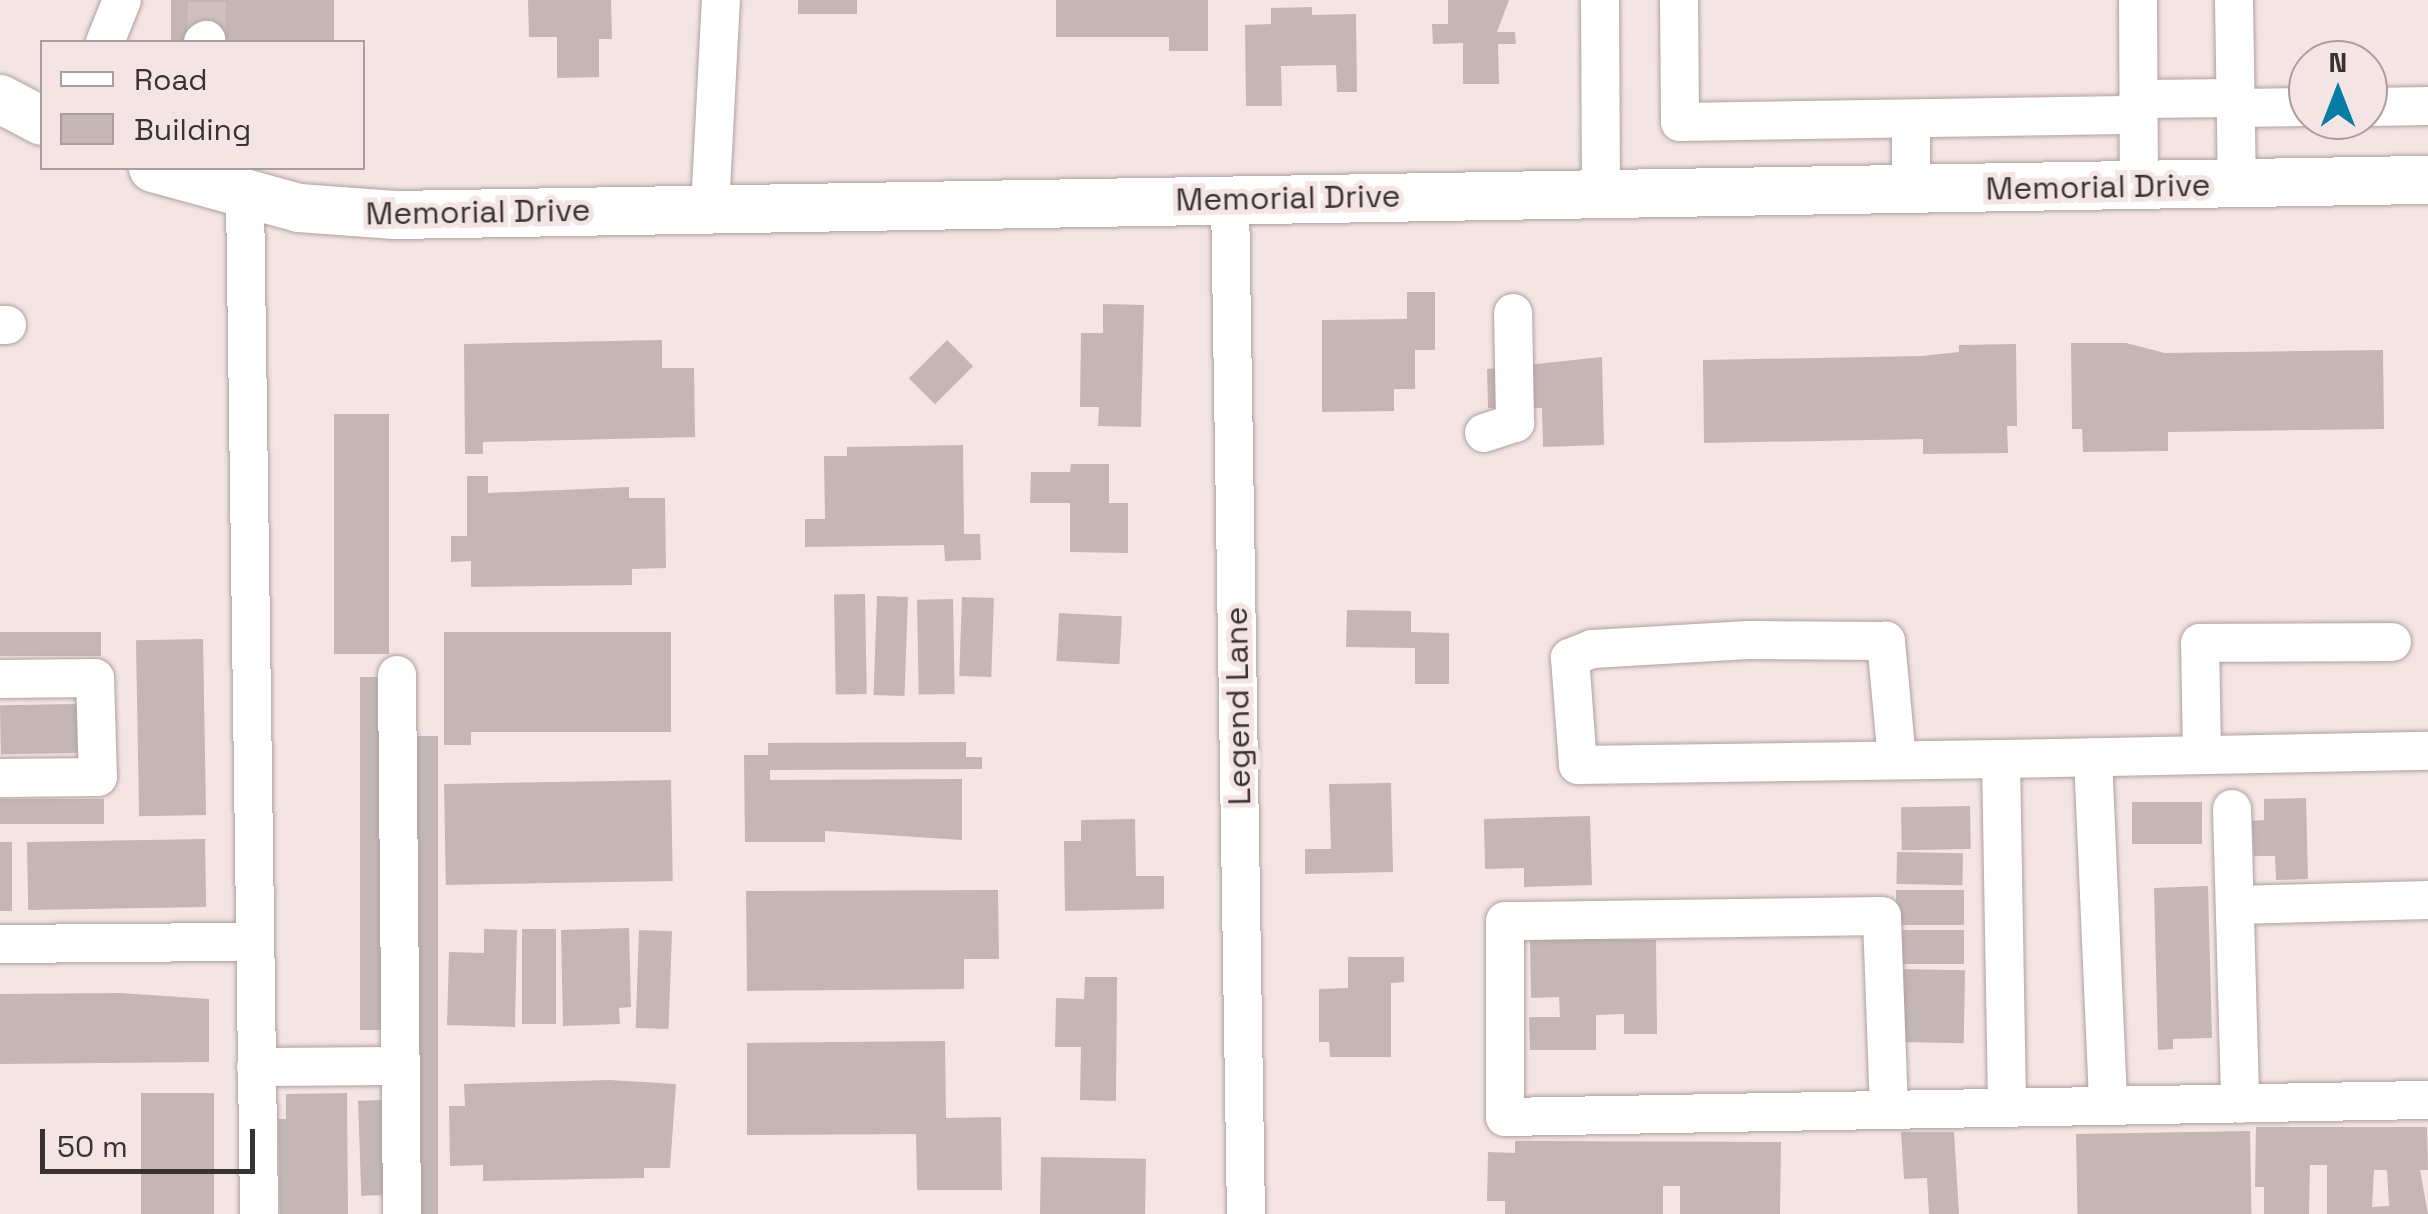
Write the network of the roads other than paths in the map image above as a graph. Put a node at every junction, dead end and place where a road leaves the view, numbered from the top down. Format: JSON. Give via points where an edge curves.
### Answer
{"nodes":[{"id":1,"x":122,"y":0,"type":"edge"},
{"id":2,"x":721,"y":0,"type":"edge"},
{"id":3,"x":1600,"y":0,"type":"edge"},
{"id":4,"x":1679,"y":0,"type":"edge"},
{"id":5,"x":2138,"y":0,"type":"edge"},
{"id":6,"x":2234,"y":0,"type":"edge"},
{"id":7,"x":106,"y":40,"type":"edge"},
{"id":8,"x":0,"y":99,"type":"edge"},
{"id":9,"x":2236,"y":103,"type":"junction"},
{"id":10,"x":2428,"y":106,"type":"edge"},
{"id":11,"x":2138,"y":107,"type":"junction"},
{"id":12,"x":2288,"y":107,"type":"edge"},
{"id":13,"x":2388,"y":107,"type":"edge"},
{"id":14,"x":1910,"y":118,"type":"junction"},
{"id":15,"x":40,"y":119,"type":"edge"},
{"id":16,"x":160,"y":170,"type":"edge"},
{"id":17,"x":2428,"y":180,"type":"edge"},
{"id":18,"x":2237,"y":185,"type":"junction"},
{"id":19,"x":2138,"y":186,"type":"junction"},
{"id":20,"x":1910,"y":190,"type":"junction"},
{"id":21,"x":244,"y":196,"type":"junction"},
{"id":22,"x":1600,"y":196,"type":"junction"},
{"id":23,"x":1230,"y":198,"type":"junction"},
{"id":24,"x":710,"y":208,"type":"junction"},
{"id":25,"x":1513,"y":313,"type":"dead end"},
{"id":26,"x":1484,"y":433,"type":"dead end"},
{"id":27,"x":2392,"y":642,"type":"dead end"},
{"id":28,"x":397,"y":674,"type":"dead end"},
{"id":29,"x":0,"y":679,"type":"edge"},
{"id":30,"x":2428,"y":750,"type":"edge"},
{"id":31,"x":2202,"y":755,"type":"junction"},
{"id":32,"x":2093,"y":757,"type":"junction"},
{"id":33,"x":2001,"y":758,"type":"junction"},
{"id":34,"x":1897,"y":760,"type":"junction"},
{"id":35,"x":0,"y":778,"type":"edge"},
{"id":36,"x":2232,"y":809,"type":"dead end"},
{"id":37,"x":2428,"y":900,"type":"edge"},
{"id":38,"x":2235,"y":905,"type":"junction"},
{"id":39,"x":251,"y":942,"type":"junction"},
{"id":40,"x":0,"y":944,"type":"edge"},
{"id":41,"x":400,"y":1066,"type":"junction"},
{"id":42,"x":256,"y":1068,"type":"junction"},
{"id":43,"x":2428,"y":1100,"type":"edge"},
{"id":44,"x":2240,"y":1104,"type":"junction"},
{"id":45,"x":2108,"y":1106,"type":"junction"},
{"id":46,"x":2007,"y":1108,"type":"junction"},
{"id":47,"x":1888,"y":1110,"type":"junction"},
{"id":48,"x":259,"y":1214,"type":"edge"},
{"id":49,"x":402,"y":1214,"type":"edge"},
{"id":50,"x":1246,"y":1214,"type":"edge"}],
"edges":[{"from":1,"to":7,"type":"street"},
{"from":2,"to":24,"type":"street"},
{"from":3,"to":22,"type":"street"},
{"from":4,"to":14,"type":"street","via":[[1680,122]]},
{"from":5,"to":11,"type":"street"},
{"from":6,"to":9,"type":"street"},
{"from":8,"to":15,"type":"main road"},
{"from":9,"to":11,"type":"street"},
{"from":9,"to":12,"type":"street"},
{"from":9,"to":18,"type":"street"},
{"from":10,"to":13,"type":"street"},
{"from":11,"to":14,"type":"street"},
{"from":11,"to":19,"type":"street"},
{"from":14,"to":20,"type":"street"},
{"from":16,"to":21,"type":"main road","name":"Memorial Drive"},
{"from":17,"to":18,"type":"main road","name":"Memorial Drive"},
{"from":18,"to":19,"type":"main road","name":"Memorial Drive"},
{"from":19,"to":20,"type":"main road","name":"Memorial Drive"},
{"from":20,"to":22,"type":"main road","name":"Memorial Drive"},
{"from":21,"to":24,"type":"main road","name":"Memorial Drive","via":[[395,215]]},
{"from":21,"to":39,"type":"street"},
{"from":22,"to":23,"type":"main road","name":"Memorial Drive"},
{"from":23,"to":24,"type":"main road","name":"Memorial Drive"},
{"from":23,"to":50,"type":"street","name":"Legend Lane"},
{"from":25,"to":26,"type":"street","via":[[1515,423]]},
{"from":27,"to":31,"type":"street","via":[[2200,643]]},
{"from":28,"to":41,"type":"street"},
{"from":29,"to":35,"type":"street","via":[[95,678],[98,777]]},
{"from":30,"to":31,"type":"street"},
{"from":31,"to":32,"type":"street"},
{"from":32,"to":33,"type":"street"},
{"from":32,"to":45,"type":"street"},
{"from":33,"to":34,"type":"street"},
{"from":33,"to":46,"type":"street"},
{"from":34,"to":34,"type":"street","via":[[1578,765],[1570,658],[1592,649],[1748,640],[1886,642]]},
{"from":36,"to":38,"type":"street"},
{"from":37,"to":38,"type":"street"},
{"from":38,"to":44,"type":"street"},
{"from":39,"to":40,"type":"street"},
{"from":39,"to":42,"type":"street"},
{"from":41,"to":42,"type":"street"},
{"from":41,"to":49,"type":"street"},
{"from":42,"to":48,"type":"street"},
{"from":43,"to":44,"type":"street"},
{"from":44,"to":45,"type":"street"},
{"from":45,"to":46,"type":"street"},
{"from":46,"to":47,"type":"street"},
{"from":47,"to":47,"type":"street","via":[[1505,1117],[1505,921],[1882,916]]}]}
